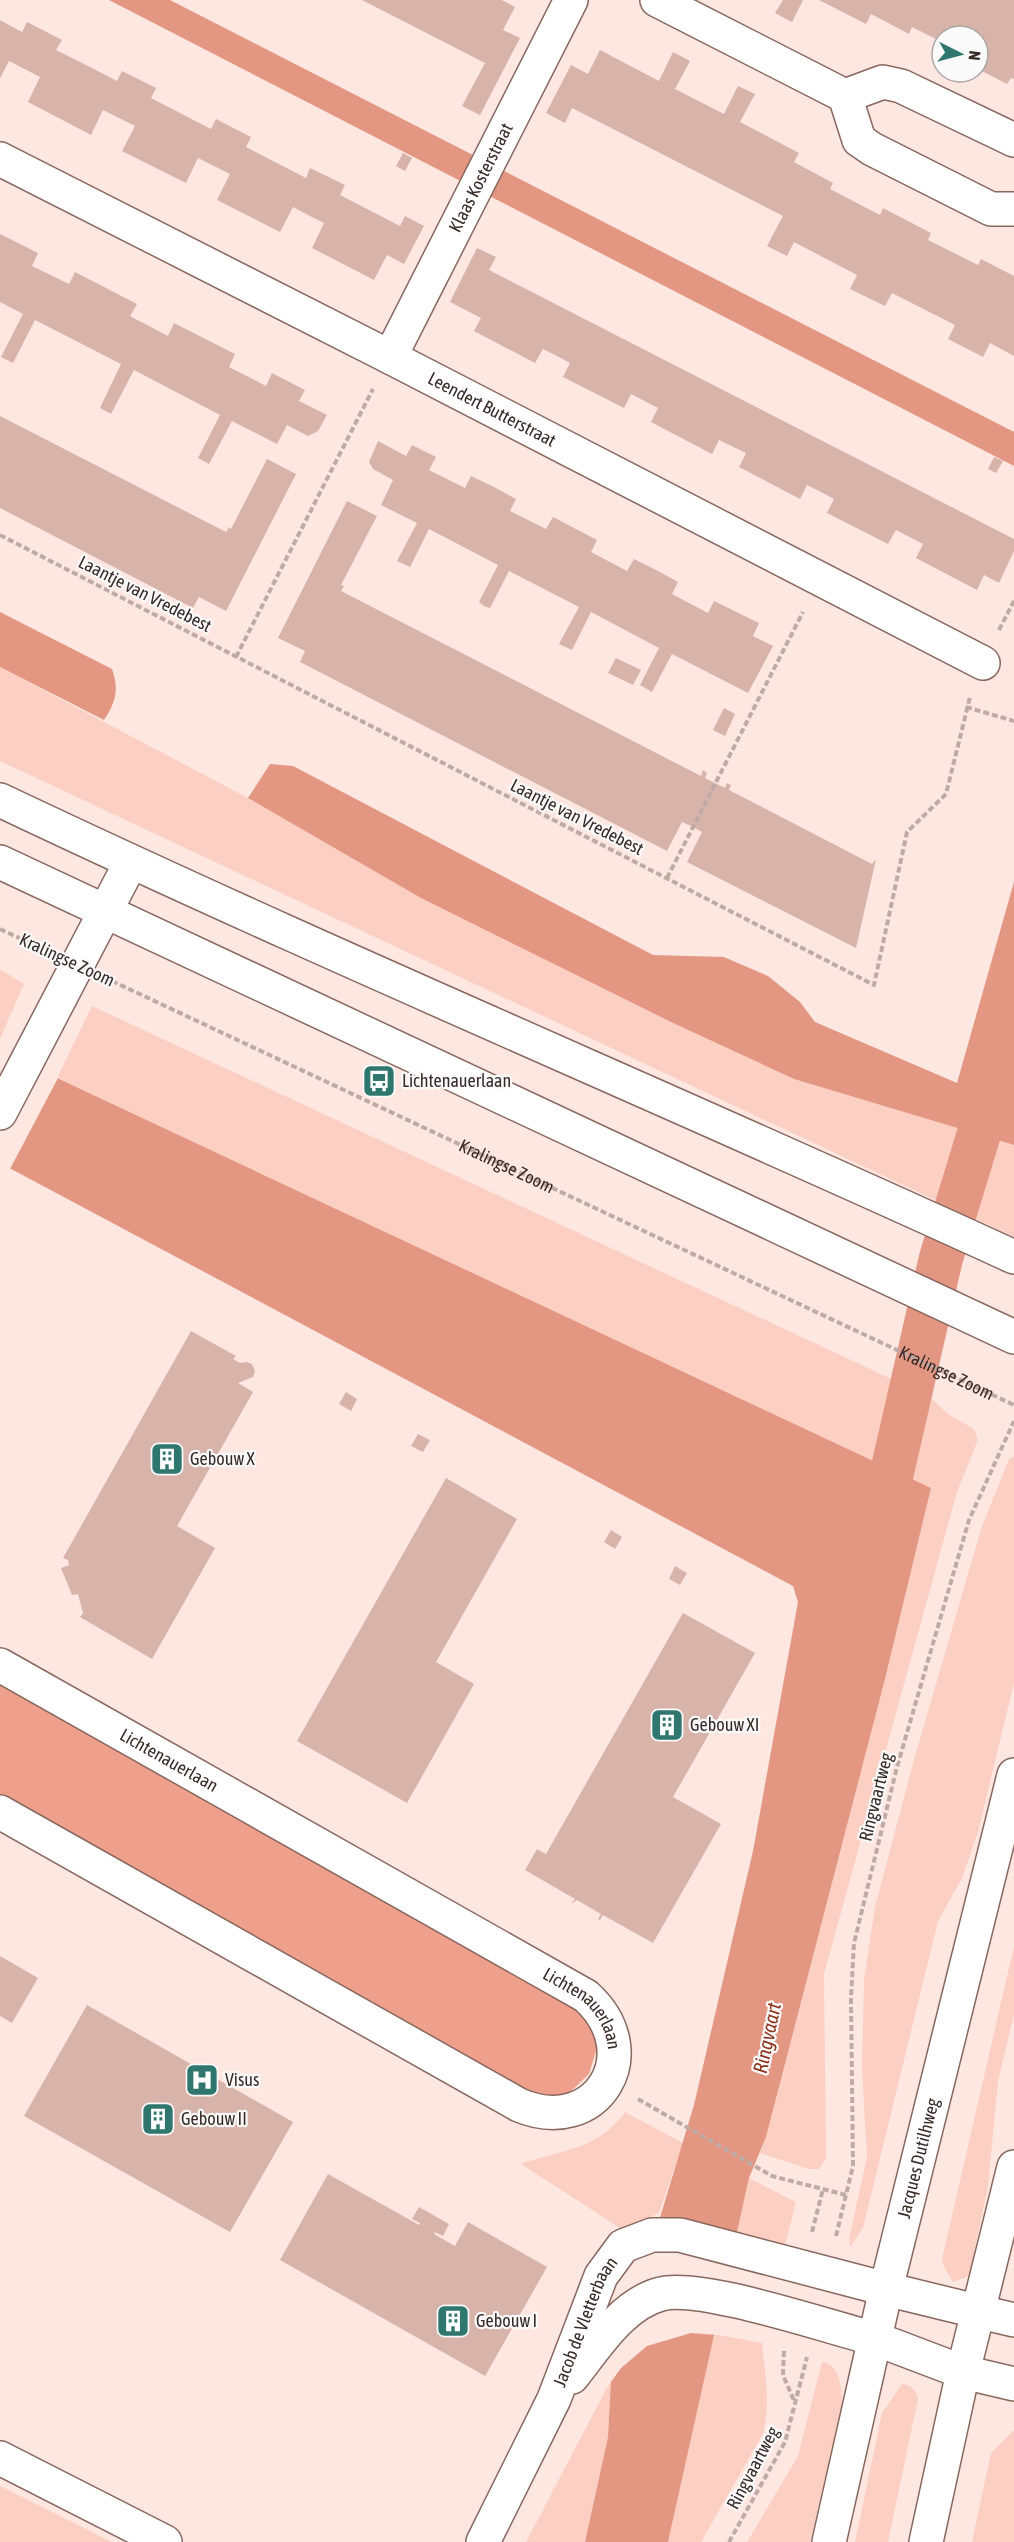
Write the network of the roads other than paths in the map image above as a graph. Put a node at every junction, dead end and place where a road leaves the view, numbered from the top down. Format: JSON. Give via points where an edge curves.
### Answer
{"nodes":[{"id":1,"x":571,"y":0,"type":"edge"},
{"id":2,"x":657,"y":0,"type":"edge"},
{"id":3,"x":845,"y":96,"type":"junction"},
{"id":4,"x":1014,"y":140,"type":"edge"},
{"id":5,"x":0,"y":159,"type":"edge"},
{"id":6,"x":1014,"y":209,"type":"edge"},
{"id":7,"x":390,"y":357,"type":"junction"},
{"id":8,"x":983,"y":663,"type":"dead end"},
{"id":9,"x":0,"y":800,"type":"edge"},
{"id":10,"x":0,"y":862,"type":"edge"},
{"id":11,"x":131,"y":862,"type":"junction"},
{"id":12,"x":105,"y":911,"type":"junction"},
{"id":13,"x":0,"y":1113,"type":"edge"},
{"id":14,"x":1014,"y":1257,"type":"edge"},
{"id":15,"x":1014,"y":1337,"type":"edge"},
{"id":16,"x":0,"y":1665,"type":"edge"},
{"id":17,"x":1014,"y":1776,"type":"edge"},
{"id":18,"x":0,"y":1812,"type":"edge"},
{"id":19,"x":1014,"y":2167,"type":"edge"},
{"id":20,"x":886,"y":2289,"type":"junction"},
{"id":21,"x":980,"y":2312,"type":"junction"},
{"id":22,"x":1014,"y":2320,"type":"edge"},
{"id":23,"x":876,"y":2339,"type":"junction"},
{"id":24,"x":963,"y":2372,"type":"junction"},
{"id":25,"x":1014,"y":2384,"type":"edge"},
{"id":26,"x":554,"y":2399,"type":"junction"},
{"id":27,"x":0,"y":2458,"type":"edge"},
{"id":28,"x":165,"y":2542,"type":"edge"},
{"id":29,"x":483,"y":2542,"type":"edge"},
{"id":30,"x":829,"y":2542,"type":"edge"},
{"id":31,"x":926,"y":2542,"type":"edge"}],
"edges":[{"from":1,"to":7,"type":"main road","name":"Klaas Kosterstraat"},
{"from":2,"to":3,"type":"main road"},
{"from":3,"to":4,"type":"main road","via":[[883,82],[902,86]]},
{"from":3,"to":6,"type":"main road","via":[[860,140],[872,149],[991,208]]},
{"from":5,"to":7,"type":"main road","name":"Leendert Butterstraat"},
{"from":7,"to":8,"type":"main road","name":"Leendert Butterstraat"},
{"from":9,"to":11,"type":"main road"},
{"from":10,"to":12,"type":"main road"},
{"from":11,"to":12,"type":"main road"},
{"from":11,"to":14,"type":"main road"},
{"from":12,"to":13,"type":"main road"},
{"from":12,"to":15,"type":"main road"},
{"from":16,"to":18,"type":"main road","name":"Lichtenauerlaan","via":[[586,1996],[601,2009],[615,2045],[607,2082],[583,2106],[567,2112],[534,2112]]},
{"from":17,"to":20,"type":"main road","name":"Jacques Dutilhweg"},
{"from":19,"to":21,"type":"main road"},
{"from":20,"to":21,"type":"main road","name":"Jacob de Vletterbaan"},
{"from":20,"to":23,"type":"main road","name":"Jacques Dutilhweg"},
{"from":20,"to":26,"type":"main road","name":"Jacob de Vletterbaan","via":[[680,2235],[652,2235],[623,2246],[601,2276]]},
{"from":21,"to":22,"type":"main road","name":"Jacob de Vletterbaan"},
{"from":21,"to":24,"type":"main road"},
{"from":23,"to":24,"type":"main road","name":"Jacob de Vletterbaan"},
{"from":23,"to":26,"type":"main road","name":"Jacob de Vletterbaan","via":[[698,2293],[662,2293],[619,2320]]},
{"from":23,"to":30,"type":"main road","name":"Jacques Dutilhweg"},
{"from":24,"to":25,"type":"main road","name":"Jacob de Vletterbaan"},
{"from":24,"to":31,"type":"main road"},
{"from":26,"to":29,"type":"main road","name":"Jacob de Vletterbaan"},
{"from":27,"to":28,"type":"main road"}]}
